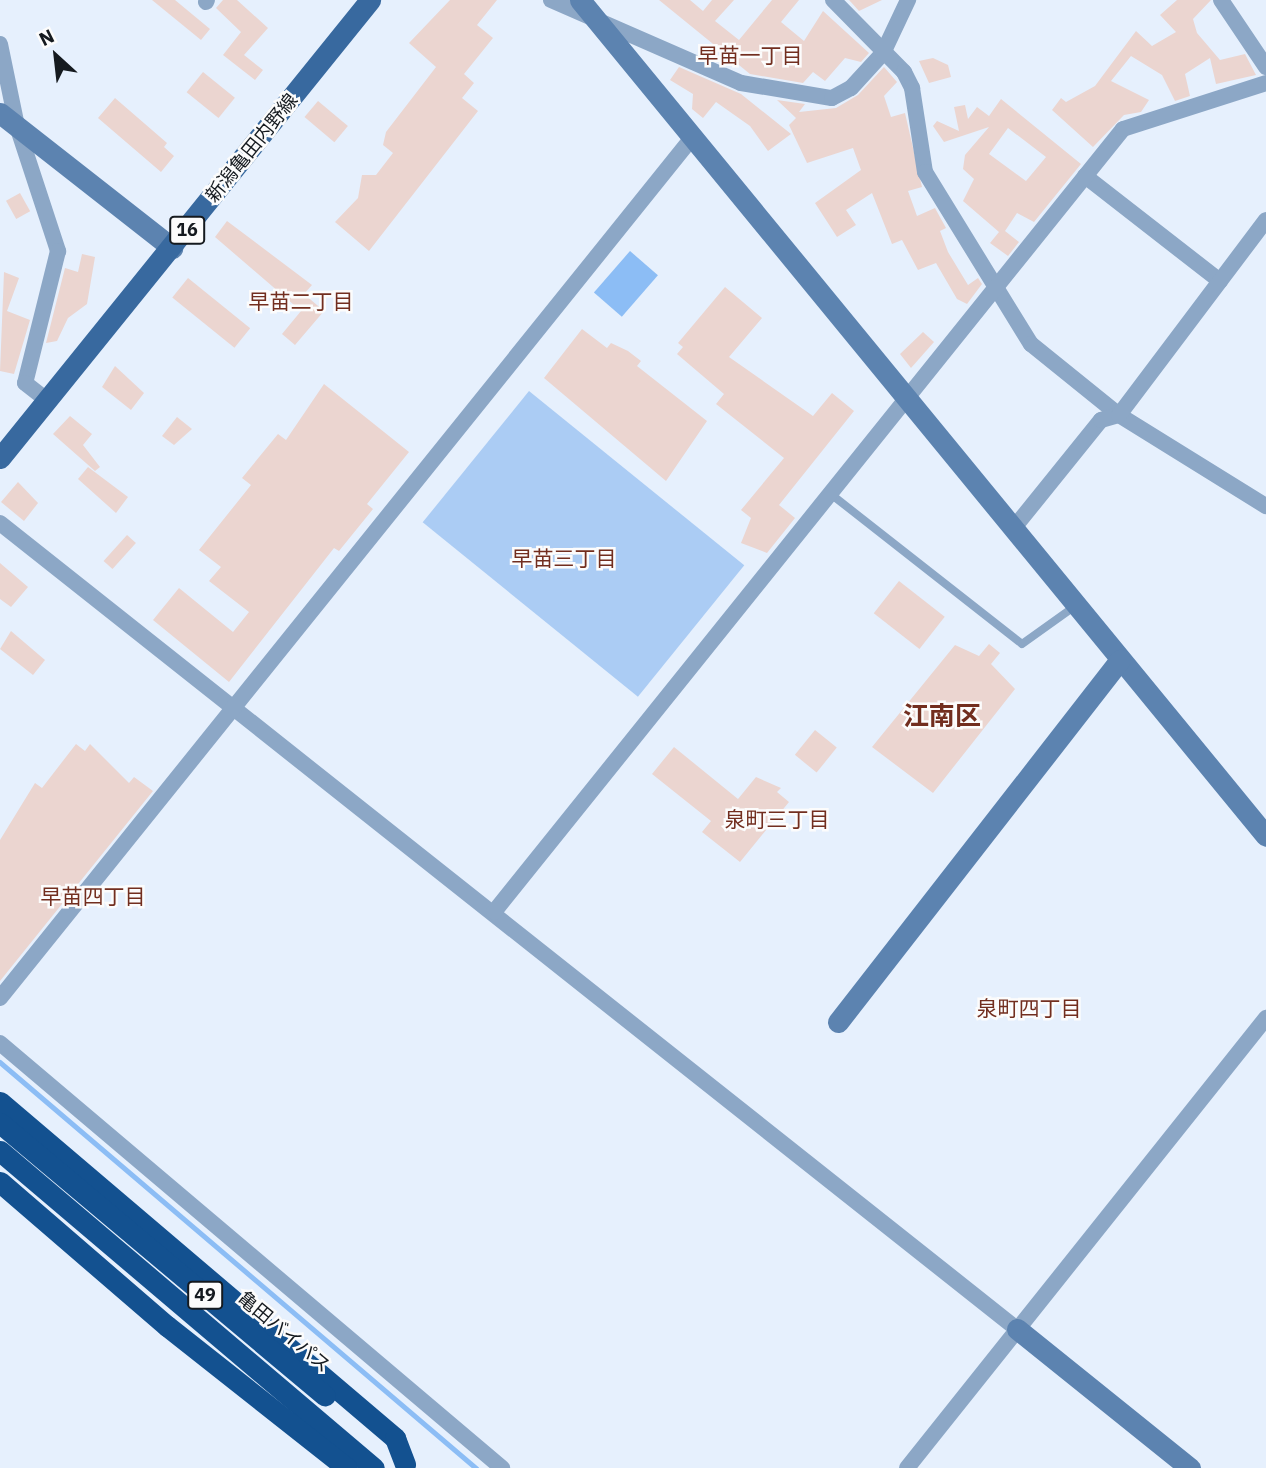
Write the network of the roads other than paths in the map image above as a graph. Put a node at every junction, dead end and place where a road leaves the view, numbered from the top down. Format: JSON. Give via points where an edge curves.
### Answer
{"nodes":[{"id":1,"x":370,"y":0,"type":"edge"},
{"id":2,"x":551,"y":0,"type":"edge"},
{"id":3,"x":833,"y":0,"type":"edge"},
{"id":4,"x":908,"y":0,"type":"edge"},
{"id":5,"x":1221,"y":0,"type":"edge"},
{"id":6,"x":586,"y":7,"type":"edge"},
{"id":7,"x":0,"y":44,"type":"edge"},
{"id":8,"x":883,"y":53,"type":"junction"},
{"id":9,"x":1266,"y":67,"type":"edge"},
{"id":10,"x":1266,"y":83,"type":"edge"},
{"id":11,"x":0,"y":113,"type":"edge"},
{"id":12,"x":17,"y":126,"type":"junction"},
{"id":13,"x":692,"y":138,"type":"junction"},
{"id":14,"x":1085,"y":176,"type":"junction"},
{"id":15,"x":1266,"y":220,"type":"edge"},
{"id":16,"x":172,"y":248,"type":"junction"},
{"id":17,"x":1220,"y":281,"type":"junction"},
{"id":18,"x":995,"y":287,"type":"junction"},
{"id":19,"x":47,"y":400,"type":"junction"},
{"id":20,"x":909,"y":400,"type":"junction"},
{"id":21,"x":1119,"y":415,"type":"junction"},
{"id":22,"x":0,"y":458,"type":"edge"},
{"id":23,"x":832,"y":495,"type":"junction"},
{"id":24,"x":1264,"y":500,"type":"edge"},
{"id":25,"x":0,"y":523,"type":"edge"},
{"id":26,"x":1013,"y":529,"type":"junction"},
{"id":27,"x":1075,"y":606,"type":"junction"},
{"id":28,"x":1120,"y":660,"type":"junction"},
{"id":29,"x":234,"y":702,"type":"junction"},
{"id":30,"x":1266,"y":836,"type":"edge"},
{"id":31,"x":494,"y":912,"type":"junction"},
{"id":32,"x":0,"y":998,"type":"edge"},
{"id":33,"x":1266,"y":1018,"type":"edge"},
{"id":34,"x":838,"y":1021,"type":"dead end"},
{"id":35,"x":0,"y":1043,"type":"edge"},
{"id":36,"x":0,"y":1102,"type":"edge"},
{"id":37,"x":0,"y":1123,"type":"edge"},
{"id":38,"x":0,"y":1151,"type":"edge"},
{"id":39,"x":0,"y":1182,"type":"edge"},
{"id":40,"x":1017,"y":1329,"type":"junction"},
{"id":41,"x":408,"y":1466,"type":"edge"},
{"id":42,"x":347,"y":1468,"type":"edge"},
{"id":43,"x":374,"y":1468,"type":"edge"},
{"id":44,"x":502,"y":1468,"type":"edge"},
{"id":45,"x":907,"y":1468,"type":"edge"},
{"id":46,"x":1190,"y":1468,"type":"edge"}],
"edges":[{"from":1,"to":16,"type":"main road","name":"新潟亀田内野線","number":"16"},
{"from":2,"to":6,"type":"street"},
{"from":3,"to":8,"type":"street"},
{"from":4,"to":8,"type":"street"},
{"from":5,"to":9,"type":"street"},
{"from":6,"to":8,"type":"street","via":[[741,83],[804,98],[832,98],[851,88]]},
{"from":6,"to":13,"type":"street"},
{"from":7,"to":12,"type":"street"},
{"from":8,"to":18,"type":"street","via":[[912,88],[925,172]]},
{"from":10,"to":14,"type":"street","via":[[1123,129]]},
{"from":11,"to":12,"type":"street"},
{"from":12,"to":16,"type":"street"},
{"from":12,"to":19,"type":"street","via":[[58,251],[25,383]]},
{"from":13,"to":20,"type":"street"},
{"from":13,"to":29,"type":"street"},
{"from":14,"to":17,"type":"street"},
{"from":14,"to":18,"type":"street"},
{"from":15,"to":17,"type":"street"},
{"from":16,"to":19,"type":"main road","name":"新潟亀田内野線","number":"16"},
{"from":17,"to":21,"type":"street"},
{"from":18,"to":20,"type":"street"},
{"from":18,"to":21,"type":"street","via":[[1054,368]]},
{"from":19,"to":22,"type":"main road","name":"新潟亀田内野線","number":"16"},
{"from":20,"to":23,"type":"street"},
{"from":20,"to":26,"type":"street"},
{"from":21,"to":24,"type":"street"},
{"from":21,"to":26,"type":"street","via":[[1101,420]]},
{"from":23,"to":27,"type":"lane","via":[[1022,644]]},
{"from":23,"to":31,"type":"street"},
{"from":25,"to":29,"type":"street"},
{"from":26,"to":27,"type":"street"},
{"from":27,"to":28,"type":"street"},
{"from":28,"to":30,"type":"street"},
{"from":28,"to":34,"type":"street"},
{"from":29,"to":31,"type":"street"},
{"from":29,"to":32,"type":"street"},
{"from":31,"to":40,"type":"street"},
{"from":33,"to":40,"type":"street"},
{"from":35,"to":44,"type":"street"},
{"from":36,"to":41,"type":"highway","via":[[395,1438]]},
{"from":37,"to":41,"type":"highway","name":"亀田バイパス","number":"49"},
{"from":38,"to":43,"type":"highway","number":"49"},
{"from":39,"to":42,"type":"highway","via":[[167,1326]]},
{"from":40,"to":45,"type":"street"},
{"from":40,"to":46,"type":"street"}]}
